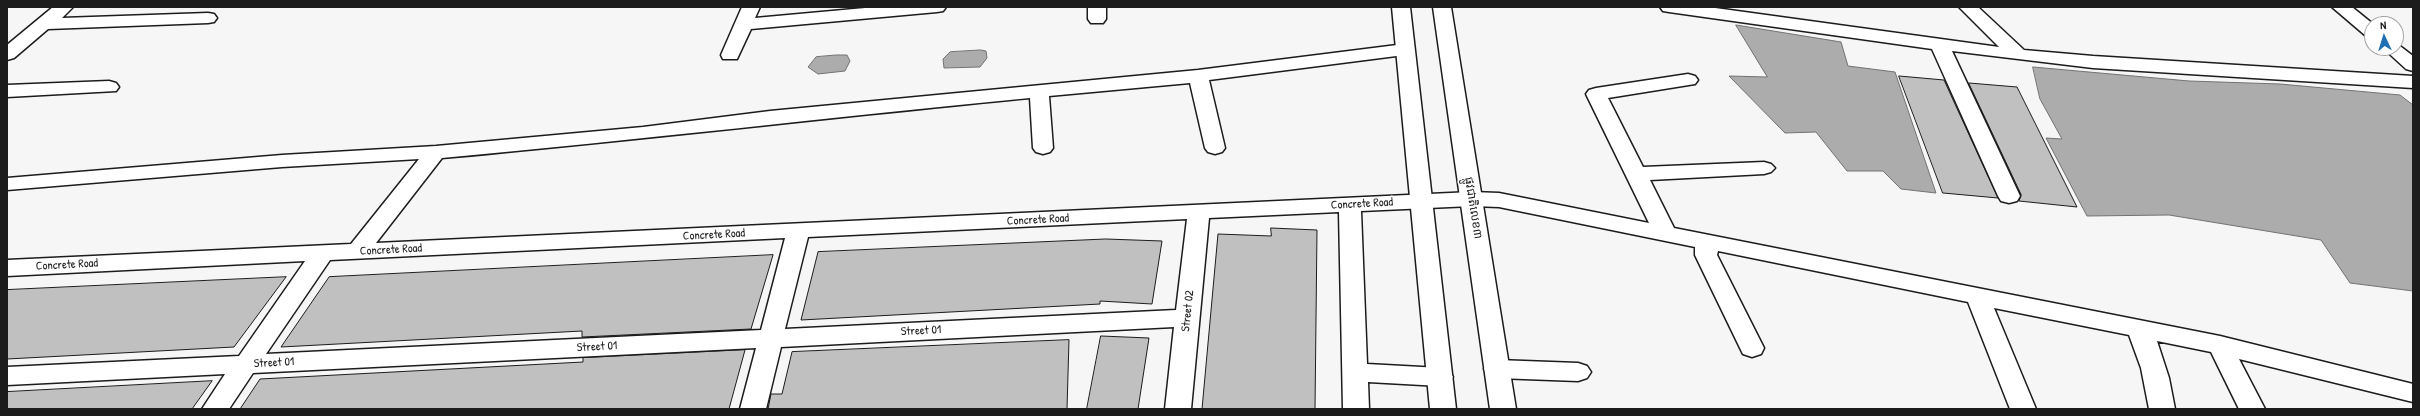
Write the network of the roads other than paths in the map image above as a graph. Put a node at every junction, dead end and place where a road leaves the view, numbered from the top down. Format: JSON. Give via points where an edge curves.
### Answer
{"nodes":[{"id":1,"x":64,"y":7,"type":"edge"},
{"id":2,"x":751,"y":7,"type":"edge"},
{"id":3,"x":937,"y":7,"type":"edge"},
{"id":4,"x":1401,"y":7,"type":"edge"},
{"id":5,"x":1442,"y":7,"type":"edge"},
{"id":6,"x":1669,"y":7,"type":"edge"},
{"id":7,"x":1968,"y":7,"type":"edge"},
{"id":8,"x":2341,"y":7,"type":"edge"},
{"id":9,"x":208,"y":18,"type":"dead end"},
{"id":10,"x":44,"y":24,"type":"junction"},
{"id":11,"x":744,"y":24,"type":"junction"},
{"id":12,"x":2364,"y":26,"type":"edge"},
{"id":13,"x":1940,"y":45,"type":"junction"},
{"id":14,"x":1405,"y":50,"type":"junction"},
{"id":15,"x":7,"y":54,"type":"edge"},
{"id":16,"x":730,"y":55,"type":"dead end"},
{"id":17,"x":2019,"y":55,"type":"junction"},
{"id":18,"x":2402,"y":56,"type":"edge"},
{"id":19,"x":2413,"y":65,"type":"edge"},
{"id":20,"x":1198,"y":76,"type":"junction"},
{"id":21,"x":1688,"y":80,"type":"dead end"},
{"id":22,"x":2408,"y":85,"type":"edge"},
{"id":23,"x":109,"y":87,"type":"dead end"},
{"id":24,"x":7,"y":91,"type":"edge"},
{"id":25,"x":1039,"y":93,"type":"junction"},
{"id":26,"x":1043,"y":148,"type":"dead end"},
{"id":27,"x":1215,"y":148,"type":"dead end"},
{"id":28,"x":436,"y":152,"type":"junction"},
{"id":29,"x":1764,"y":168,"type":"dead end"},
{"id":30,"x":1638,"y":174,"type":"junction"},
{"id":31,"x":7,"y":184,"type":"edge"},
{"id":32,"x":2009,"y":196,"type":"dead end"},
{"id":33,"x":1472,"y":199,"type":"junction"},
{"id":34,"x":1422,"y":202,"type":"junction"},
{"id":35,"x":1350,"y":205,"type":"junction"},
{"id":36,"x":1199,"y":212,"type":"junction"},
{"id":37,"x":798,"y":231,"type":"junction"},
{"id":38,"x":1665,"y":232,"type":"junction"},
{"id":39,"x":1707,"y":241,"type":"junction"},
{"id":40,"x":358,"y":251,"type":"junction"},
{"id":41,"x":323,"y":253,"type":"junction"},
{"id":42,"x":7,"y":268,"type":"edge"},
{"id":43,"x":1978,"y":295,"type":"junction"},
{"id":44,"x":1188,"y":318,"type":"junction"},
{"id":45,"x":2139,"y":329,"type":"junction"},
{"id":46,"x":771,"y":339,"type":"junction"},
{"id":47,"x":2220,"y":345,"type":"junction"},
{"id":48,"x":1752,"y":348,"type":"dead end"},
{"id":49,"x":246,"y":365,"type":"junction"},
{"id":50,"x":1497,"y":369,"type":"junction"},
{"id":51,"x":1355,"y":372,"type":"junction"},
{"id":52,"x":1578,"y":372,"type":"dead end"},
{"id":53,"x":7,"y":376,"type":"edge"},
{"id":54,"x":1440,"y":377,"type":"junction"},
{"id":55,"x":2404,"y":397,"type":"edge"},
{"id":56,"x":215,"y":409,"type":"edge"},
{"id":57,"x":753,"y":409,"type":"edge"},
{"id":58,"x":1178,"y":409,"type":"edge"},
{"id":59,"x":1356,"y":409,"type":"edge"},
{"id":60,"x":1444,"y":409,"type":"edge"},
{"id":61,"x":1503,"y":409,"type":"edge"},
{"id":62,"x":2023,"y":409,"type":"edge"},
{"id":63,"x":2162,"y":409,"type":"edge"},
{"id":64,"x":2252,"y":409,"type":"edge"}],
"edges":[{"from":1,"to":10,"type":"main road"},
{"from":2,"to":11,"type":"main road"},
{"from":3,"to":11,"type":"main road"},
{"from":4,"to":14,"type":"main road"},
{"from":5,"to":33,"type":"main road","name":"ផ្លូវជាតិលេខ៣"},
{"from":6,"to":13,"type":"main road"},
{"from":7,"to":17,"type":"main road"},
{"from":8,"to":12,"type":"main road"},
{"from":9,"to":10,"type":"main road"},
{"from":10,"to":15,"type":"main road"},
{"from":11,"to":16,"type":"main road"},
{"from":13,"to":17,"type":"main road"},
{"from":13,"to":32,"type":"main road"},
{"from":14,"to":20,"type":"main road"},
{"from":14,"to":34,"type":"main road"},
{"from":17,"to":22,"type":"main road"},
{"from":18,"to":19,"type":"main road"},
{"from":20,"to":25,"type":"main road"},
{"from":20,"to":27,"type":"main road"},
{"from":21,"to":30,"type":"main road","via":[[1596,94],[1602,110]]},
{"from":23,"to":24,"type":"main road"},
{"from":25,"to":26,"type":"main road"},
{"from":25,"to":28,"type":"main road","via":[[770,117],[643,133]]},
{"from":28,"to":31,"type":"main road"},
{"from":28,"to":40,"type":"main road"},
{"from":29,"to":30,"type":"main road"},
{"from":30,"to":38,"type":"main road"},
{"from":33,"to":34,"type":"main road","name":"Concrete Road"},
{"from":33,"to":38,"type":"main road","name":"Concrete Road","via":[[1498,200]]},
{"from":33,"to":50,"type":"main road","name":"ផ្លូវជាតិលេខ៣"},
{"from":34,"to":35,"type":"main road","name":"Concrete Road"},
{"from":34,"to":54,"type":"main road"},
{"from":35,"to":36,"type":"main road","name":"Concrete Road"},
{"from":35,"to":51,"type":"main road"},
{"from":36,"to":37,"type":"main road","name":"Concrete Road"},
{"from":36,"to":44,"type":"main road","name":"Street 02"},
{"from":37,"to":40,"type":"main road","name":"Concrete Road"},
{"from":37,"to":46,"type":"main road"},
{"from":38,"to":39,"type":"main road","name":"Concrete Road"},
{"from":39,"to":43,"type":"main road","name":"Concrete Road"},
{"from":39,"to":48,"type":"main road","via":[[1706,255]]},
{"from":40,"to":41,"type":"main road","name":"Concrete Road"},
{"from":41,"to":42,"type":"main road","name":"Concrete Road"},
{"from":41,"to":49,"type":"main road"},
{"from":43,"to":45,"type":"main road","name":"Concrete Road"},
{"from":43,"to":62,"type":"main road"},
{"from":44,"to":46,"type":"main road","name":"Street 01"},
{"from":44,"to":58,"type":"main road","name":"Street 02"},
{"from":45,"to":47,"type":"main road","name":"Concrete Road"},
{"from":45,"to":63,"type":"main road","via":[[2160,387]]},
{"from":46,"to":49,"type":"main road","name":"Street 01"},
{"from":46,"to":57,"type":"main road"},
{"from":47,"to":55,"type":"main road","name":"Concrete Road"},
{"from":47,"to":64,"type":"main road"},
{"from":49,"to":53,"type":"main road","name":"Street 01"},
{"from":49,"to":56,"type":"main road"},
{"from":50,"to":52,"type":"main road"},
{"from":50,"to":61,"type":"main road","name":"ផ្លូវជាតិលេខ៣"},
{"from":51,"to":54,"type":"main road"},
{"from":51,"to":59,"type":"main road"},
{"from":54,"to":60,"type":"main road"}]}
